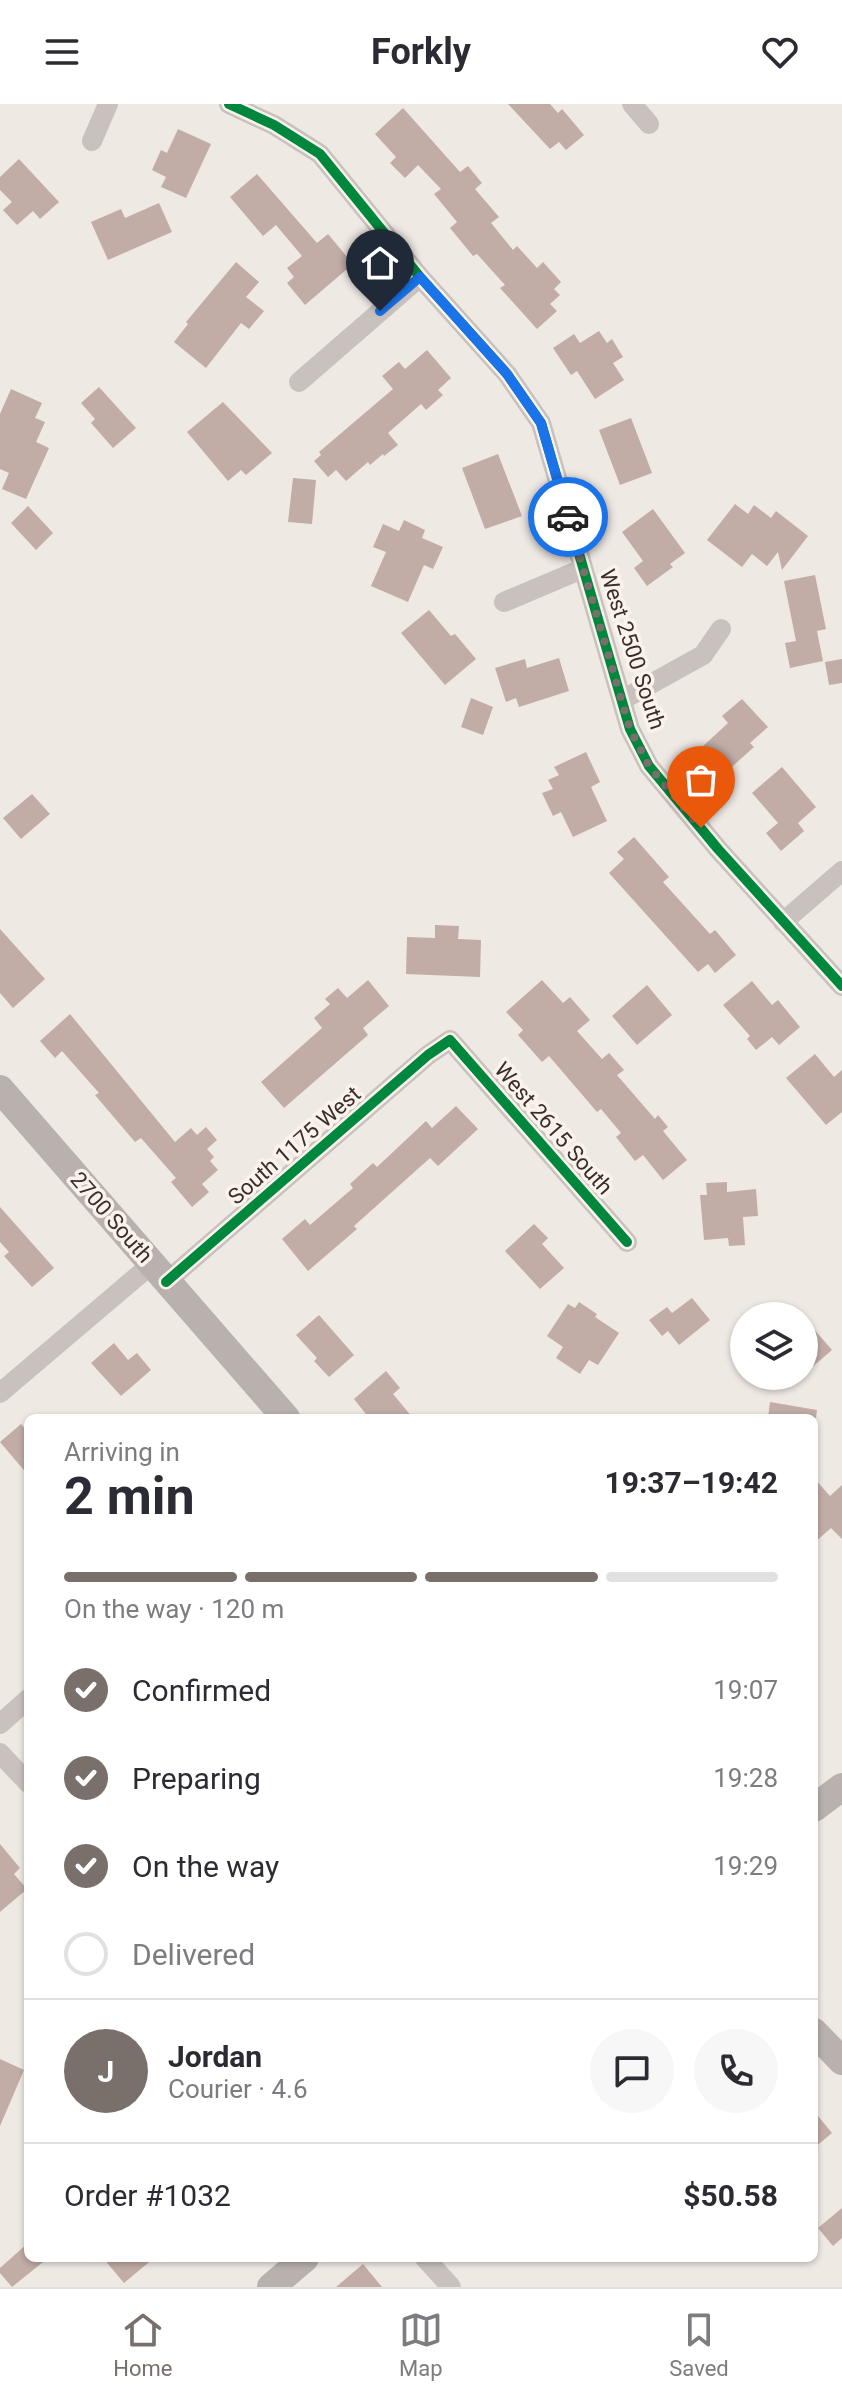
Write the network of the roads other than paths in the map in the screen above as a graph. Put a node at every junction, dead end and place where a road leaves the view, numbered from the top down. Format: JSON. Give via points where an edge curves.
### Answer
{"nodes":[{"id":1,"x":108,"y":104,"type":"edge"},
{"id":2,"x":229,"y":104,"type":"edge"},
{"id":3,"x":632,"y":104,"type":"edge"},
{"id":4,"x":649,"y":124,"type":"dead end"},
{"id":5,"x":92,"y":141,"type":"dead end"},
{"id":6,"x":420,"y":277,"type":"junction"},
{"id":7,"x":299,"y":382,"type":"dead end"},
{"id":8,"x":582,"y":569,"type":"junction"},
{"id":9,"x":504,"y":602,"type":"dead end"},
{"id":10,"x":721,"y":629,"type":"dead end"},
{"id":11,"x":622,"y":700,"type":"junction"},
{"id":12,"x":842,"y":871,"type":"edge"},
{"id":13,"x":783,"y":922,"type":"junction"},
{"id":14,"x":842,"y":986,"type":"edge"},
{"id":15,"x":450,"y":1040,"type":"joint"},
{"id":16,"x":0,"y":1089,"type":"edge"},
{"id":17,"x":627,"y":1242,"type":"dead end"},
{"id":18,"x":160,"y":1273,"type":"junction"},
{"id":19,"x":0,"y":1393,"type":"edge"},
{"id":20,"x":283,"y":1414,"type":"edge"},
{"id":21,"x":24,"y":1703,"type":"edge"},
{"id":22,"x":0,"y":1724,"type":"edge"},
{"id":23,"x":0,"y":1753,"type":"edge"},
{"id":24,"x":24,"y":1779,"type":"edge"},
{"id":25,"x":842,"y":1787,"type":"edge"},
{"id":26,"x":818,"y":1805,"type":"edge"},
{"id":27,"x":818,"y":2036,"type":"edge"},
{"id":28,"x":842,"y":2061,"type":"edge"},
{"id":29,"x":300,"y":2262,"type":"edge"},
{"id":30,"x":429,"y":2262,"type":"edge"},
{"id":31,"x":271,"y":2287,"type":"edge"},
{"id":32,"x":451,"y":2287,"type":"edge"}],
"edges":[{"from":1,"to":5,"type":"street"},
{"from":2,"to":6,"type":"street","name":"West 2500 South","via":[[320,154]]},
{"from":3,"to":4,"type":"street"},
{"from":6,"to":7,"type":"street"},
{"from":6,"to":8,"type":"street","name":"West 2500 South","via":[[507,374],[541,423]]},
{"from":8,"to":9,"type":"street"},
{"from":8,"to":11,"type":"street","name":"West 2500 South"},
{"from":10,"to":11,"type":"street","via":[[703,655]]},
{"from":11,"to":13,"type":"street","name":"West 2500 South","via":[[649,766]]},
{"from":12,"to":13,"type":"street"},
{"from":13,"to":14,"type":"street","name":"West 2500 South"},
{"from":15,"to":17,"type":"street","name":"West 2615 South"},
{"from":15,"to":18,"type":"street","name":"South 1175 West"},
{"from":16,"to":18,"type":"main road","name":"2700 South"},
{"from":18,"to":19,"type":"street","name":"South 1175 West"},
{"from":18,"to":20,"type":"main road","name":"2700 South"},
{"from":21,"to":22,"type":"street"},
{"from":23,"to":24,"type":"street"},
{"from":25,"to":26,"type":"main road"},
{"from":27,"to":28,"type":"main road"},
{"from":29,"to":31,"type":"main road"},
{"from":30,"to":32,"type":"street"}]}
